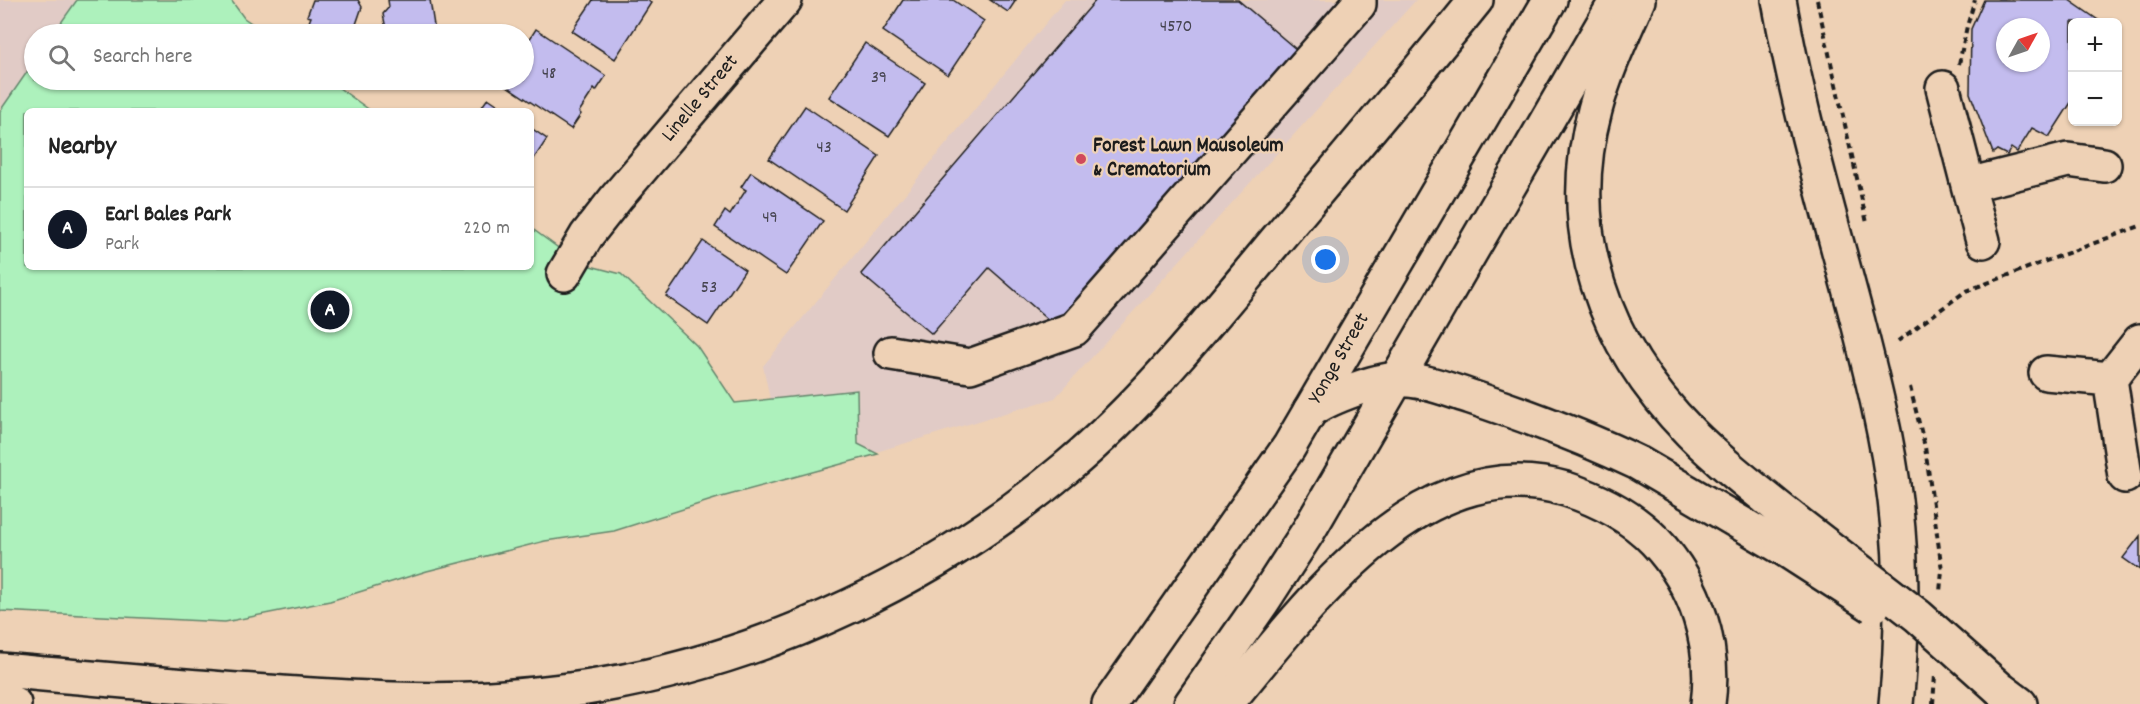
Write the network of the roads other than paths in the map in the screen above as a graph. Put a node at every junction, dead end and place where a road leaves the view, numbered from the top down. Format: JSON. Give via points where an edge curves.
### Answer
{"nodes":[{"id":1,"x":784,"y":0,"type":"edge"},
{"id":2,"x":1359,"y":0,"type":"edge"},
{"id":3,"x":1476,"y":0,"type":"edge"},
{"id":4,"x":1550,"y":0,"type":"edge"},
{"id":5,"x":1617,"y":0,"type":"edge"},
{"id":6,"x":1638,"y":0,"type":"edge"},
{"id":7,"x":1779,"y":0,"type":"edge"},
{"id":8,"x":1946,"y":96,"type":"road end"},
{"id":9,"x":2104,"y":165,"type":"dead end"},
{"id":10,"x":1968,"y":185,"type":"junction"},
{"id":11,"x":1983,"y":241,"type":"dead end"},
{"id":12,"x":564,"y":274,"type":"dead end"},
{"id":13,"x":2140,"y":341,"type":"edge"},
{"id":14,"x":891,"y":353,"type":"dead end"},
{"id":15,"x":2046,"y":373,"type":"dead end"},
{"id":16,"x":2109,"y":379,"type":"junction"},
{"id":17,"x":1396,"y":381,"type":"junction"},
{"id":18,"x":1310,"y":411,"type":"junction"},
{"id":19,"x":2125,"y":476,"type":"dead end"},
{"id":20,"x":1789,"y":534,"type":"junction"},
{"id":21,"x":0,"y":670,"type":"edge"},
{"id":22,"x":2010,"y":696,"type":"edge"},
{"id":23,"x":0,"y":702,"type":"edge"},
{"id":24,"x":14,"y":704,"type":"edge"},
{"id":25,"x":1109,"y":704,"type":"edge"},
{"id":26,"x":1191,"y":704,"type":"edge"},
{"id":27,"x":1226,"y":704,"type":"edge"},
{"id":28,"x":1708,"y":704,"type":"edge"},
{"id":29,"x":1896,"y":704,"type":"edge"}],
"edges":[{"from":1,"to":12,"type":"main road","name":"Linelle Street","via":[[617,197],[587,235]]},
{"from":2,"to":14,"type":"main road","via":[[1074,329],[970,366]]},
{"from":3,"to":21,"type":"main road","via":[[1214,315],[1125,413],[1069,466],[1014,510],[904,577],[846,607],[776,637],[680,668],[581,689],[486,698],[389,699]]},
{"from":4,"to":18,"type":"main road","name":"Yonge Street"},
{"from":5,"to":17,"type":"main road"},
{"from":6,"to":20,"type":"main road","via":[[1599,94],[1585,161],[1586,228],[1601,293],[1628,354],[1647,382]]},
{"from":7,"to":29,"type":"main road","via":[[1888,457],[1899,539],[1902,610]]},
{"from":8,"to":10,"type":"main road"},
{"from":9,"to":10,"type":"main road","via":[[2068,160]]},
{"from":10,"to":11,"type":"main road"},
{"from":13,"to":16,"type":"main road"},
{"from":15,"to":16,"type":"main road"},
{"from":16,"to":19,"type":"main road"},
{"from":17,"to":18,"type":"main road","via":[[1357,389]]},
{"from":17,"to":20,"type":"main road","via":[[1455,392],[1551,425]]},
{"from":17,"to":26,"type":"main road","via":[[1286,565]]},
{"from":18,"to":25,"type":"main road","name":"Yonge Street","via":[[1289,447]]},
{"from":20,"to":22,"type":"main road","bridge":true,"via":[[1918,616]]},
{"from":23,"to":24,"type":"main road"},
{"from":27,"to":28,"type":"main road","via":[[1342,571],[1392,528],[1453,494],[1522,482],[1545,484],[1597,501],[1630,519],[1662,548],[1685,583],[1700,617],[1709,659]]}]}
